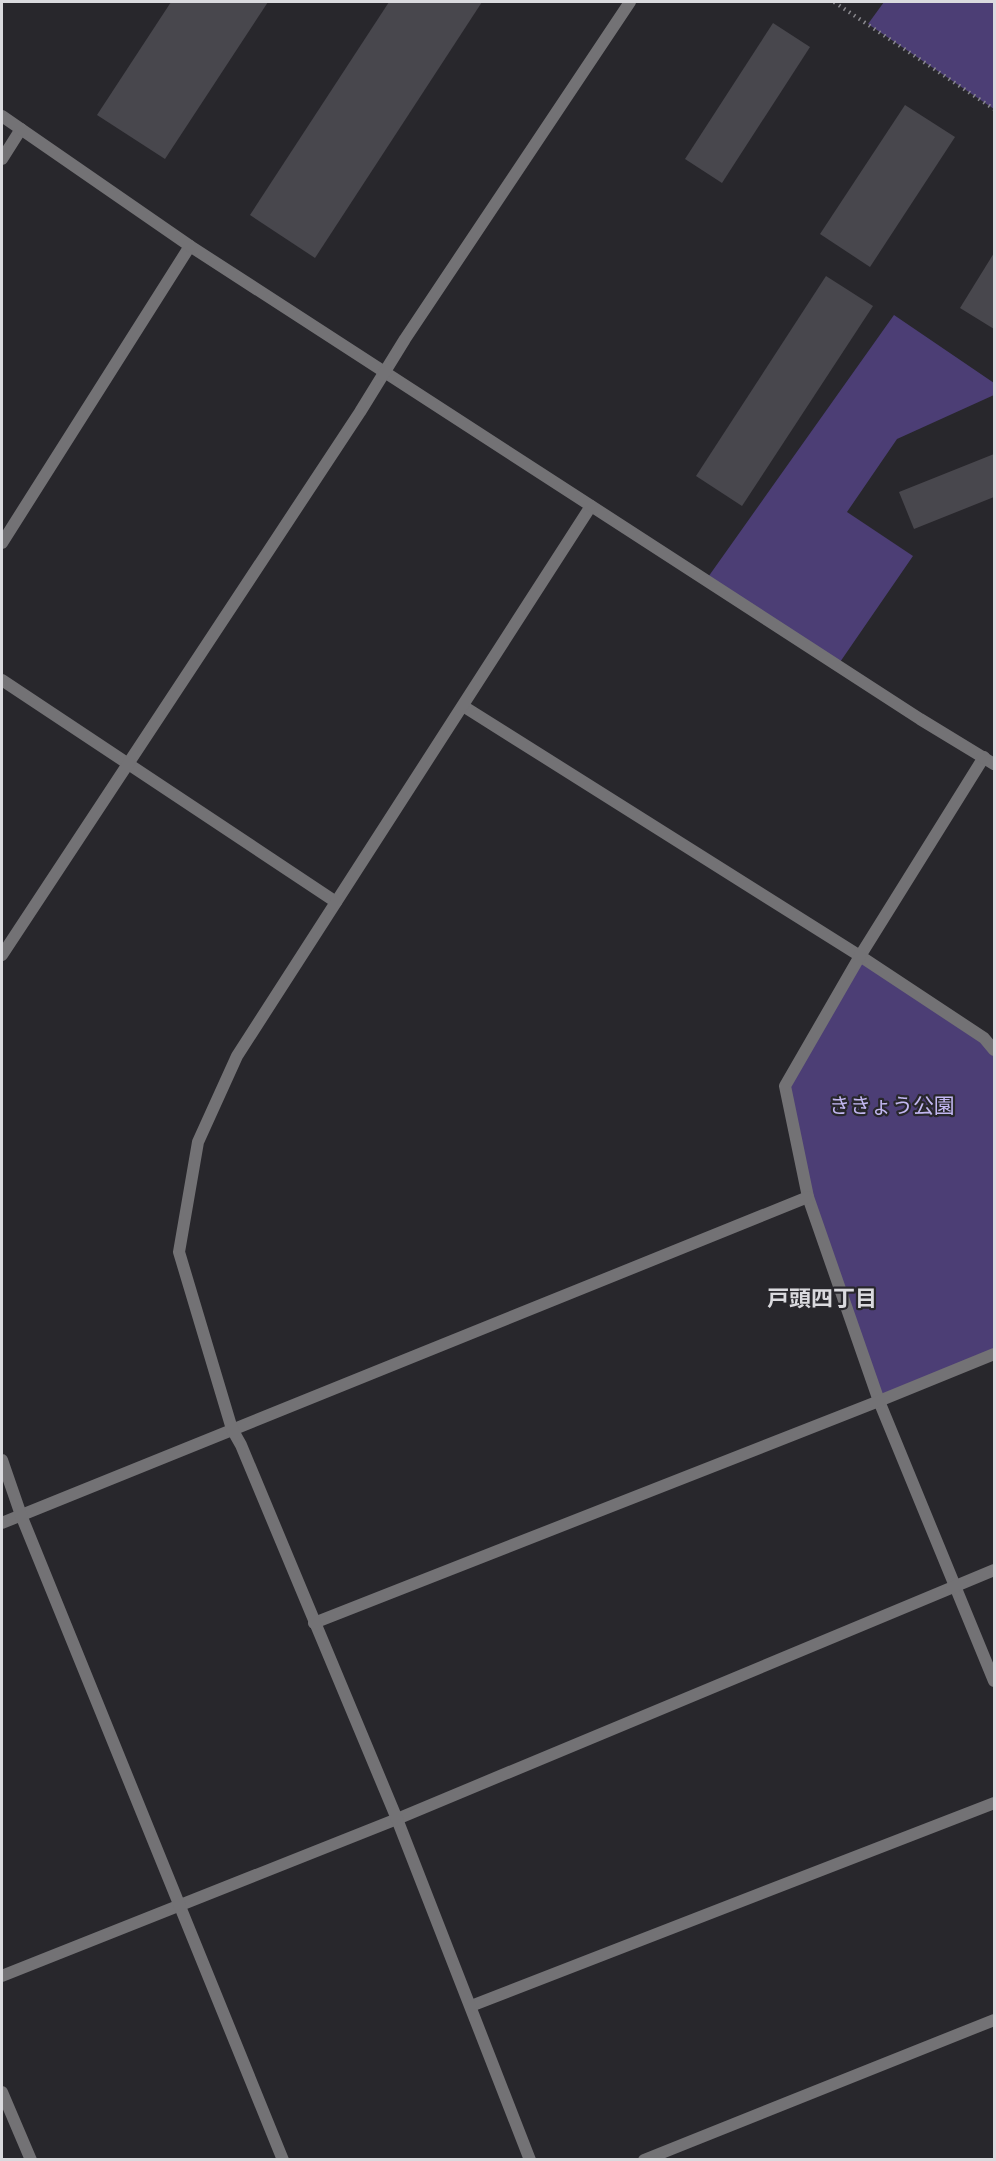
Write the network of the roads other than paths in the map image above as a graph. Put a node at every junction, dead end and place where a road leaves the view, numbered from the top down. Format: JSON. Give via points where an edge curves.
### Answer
{"nodes":[{"id":1,"x":630,"y":2,"type":"edge"},
{"id":2,"x":2,"y":116,"type":"edge"},
{"id":3,"x":21,"y":129,"type":"junction"},
{"id":4,"x":2,"y":159,"type":"edge"},
{"id":5,"x":190,"y":246,"type":"junction"},
{"id":6,"x":384,"y":372,"type":"junction"},
{"id":7,"x":591,"y":506,"type":"junction"},
{"id":8,"x":2,"y":543,"type":"edge"},
{"id":9,"x":2,"y":680,"type":"edge"},
{"id":10,"x":463,"y":706,"type":"junction"},
{"id":11,"x":989,"y":761,"type":"edge"},
{"id":12,"x":128,"y":764,"type":"junction"},
{"id":13,"x":336,"y":902,"type":"junction"},
{"id":14,"x":2,"y":955,"type":"edge"},
{"id":15,"x":861,"y":956,"type":"junction"},
{"id":16,"x":994,"y":1050,"type":"edge"},
{"id":17,"x":808,"y":1197,"type":"junction"},
{"id":18,"x":994,"y":1354,"type":"edge"},
{"id":19,"x":879,"y":1401,"type":"junction"},
{"id":20,"x":232,"y":1429,"type":"junction"},
{"id":21,"x":2,"y":1460,"type":"edge"},
{"id":22,"x":21,"y":1515,"type":"junction"},
{"id":23,"x":2,"y":1523,"type":"edge"},
{"id":24,"x":994,"y":1570,"type":"edge"},
{"id":25,"x":956,"y":1585,"type":"junction"},
{"id":26,"x":314,"y":1623,"type":"junction"},
{"id":27,"x":994,"y":1682,"type":"edge"},
{"id":28,"x":994,"y":1803,"type":"edge"},
{"id":29,"x":397,"y":1819,"type":"junction"},
{"id":30,"x":180,"y":1905,"type":"junction"},
{"id":31,"x":2,"y":1976,"type":"edge"},
{"id":32,"x":471,"y":2006,"type":"junction"},
{"id":33,"x":994,"y":2020,"type":"edge"},
{"id":34,"x":2,"y":2092,"type":"edge"},
{"id":35,"x":31,"y":2160,"type":"edge"},
{"id":36,"x":283,"y":2160,"type":"edge"},
{"id":37,"x":530,"y":2160,"type":"edge"},
{"id":38,"x":644,"y":2160,"type":"edge"}],
"edges":[{"from":1,"to":6,"type":"street"},
{"from":2,"to":3,"type":"street"},
{"from":3,"to":4,"type":"street"},
{"from":3,"to":5,"type":"street"},
{"from":5,"to":6,"type":"street"},
{"from":5,"to":8,"type":"street"},
{"from":6,"to":7,"type":"street"},
{"from":6,"to":12,"type":"street"},
{"from":7,"to":10,"type":"street"},
{"from":7,"to":11,"type":"street"},
{"from":9,"to":12,"type":"street"},
{"from":10,"to":13,"type":"street"},
{"from":10,"to":15,"type":"street"},
{"from":11,"to":15,"type":"street"},
{"from":12,"to":13,"type":"street"},
{"from":12,"to":14,"type":"street"},
{"from":13,"to":20,"type":"street","via":[[237,1056],[198,1142],[179,1252]]},
{"from":15,"to":16,"type":"street","via":[[984,1038]]},
{"from":15,"to":17,"type":"street","via":[[785,1086]]},
{"from":17,"to":19,"type":"street"},
{"from":17,"to":20,"type":"street"},
{"from":18,"to":19,"type":"street"},
{"from":19,"to":25,"type":"street"},
{"from":19,"to":26,"type":"street"},
{"from":20,"to":22,"type":"street"},
{"from":20,"to":26,"type":"street"},
{"from":21,"to":22,"type":"street"},
{"from":22,"to":23,"type":"street"},
{"from":22,"to":30,"type":"street"},
{"from":24,"to":25,"type":"street"},
{"from":25,"to":27,"type":"street"},
{"from":25,"to":29,"type":"street"},
{"from":26,"to":29,"type":"street"},
{"from":28,"to":32,"type":"street"},
{"from":29,"to":30,"type":"street"},
{"from":29,"to":32,"type":"street"},
{"from":30,"to":31,"type":"street"},
{"from":30,"to":36,"type":"street"},
{"from":32,"to":37,"type":"street"},
{"from":33,"to":38,"type":"street"},
{"from":34,"to":35,"type":"street"}]}
